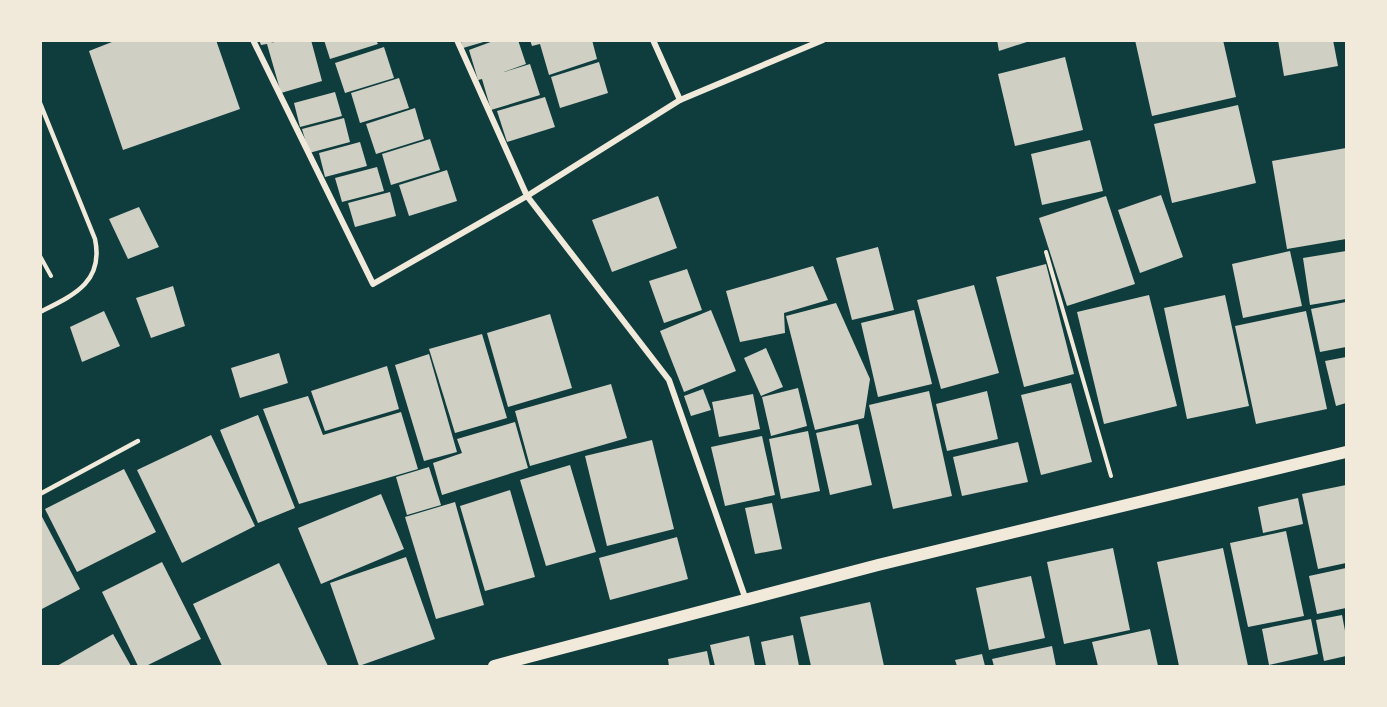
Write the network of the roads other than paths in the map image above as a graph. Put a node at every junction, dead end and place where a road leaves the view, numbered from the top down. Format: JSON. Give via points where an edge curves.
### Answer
{"nodes":[{"id":1,"x":253,"y":40,"type":"edge"},
{"id":2,"x":457,"y":40,"type":"edge"},
{"id":3,"x":653,"y":40,"type":"edge"},
{"id":4,"x":823,"y":40,"type":"edge"},
{"id":5,"x":680,"y":100,"type":"junction"},
{"id":6,"x":40,"y":103,"type":"edge"},
{"id":7,"x":527,"y":196,"type":"junction"},
{"id":8,"x":40,"y":312,"type":"edge"},
{"id":9,"x":138,"y":441,"type":"dead end"},
{"id":10,"x":1347,"y":452,"type":"edge"},
{"id":11,"x":40,"y":494,"type":"edge"},
{"id":12,"x":746,"y":600,"type":"junction"},
{"id":13,"x":494,"y":666,"type":"edge"}],
"edges":[{"from":1,"to":7,"type":"street","via":[[373,284]]},
{"from":2,"to":7,"type":"street"},
{"from":3,"to":5,"type":"street"},
{"from":4,"to":5,"type":"street"},
{"from":5,"to":7,"type":"street"},
{"from":6,"to":8,"type":"lane","via":[[98,253],[88,281],[77,292]]},
{"from":7,"to":12,"type":"street","via":[[669,380]]},
{"from":9,"to":11,"type":"lane"},
{"from":10,"to":12,"type":"main road"},
{"from":12,"to":13,"type":"main road"}]}
